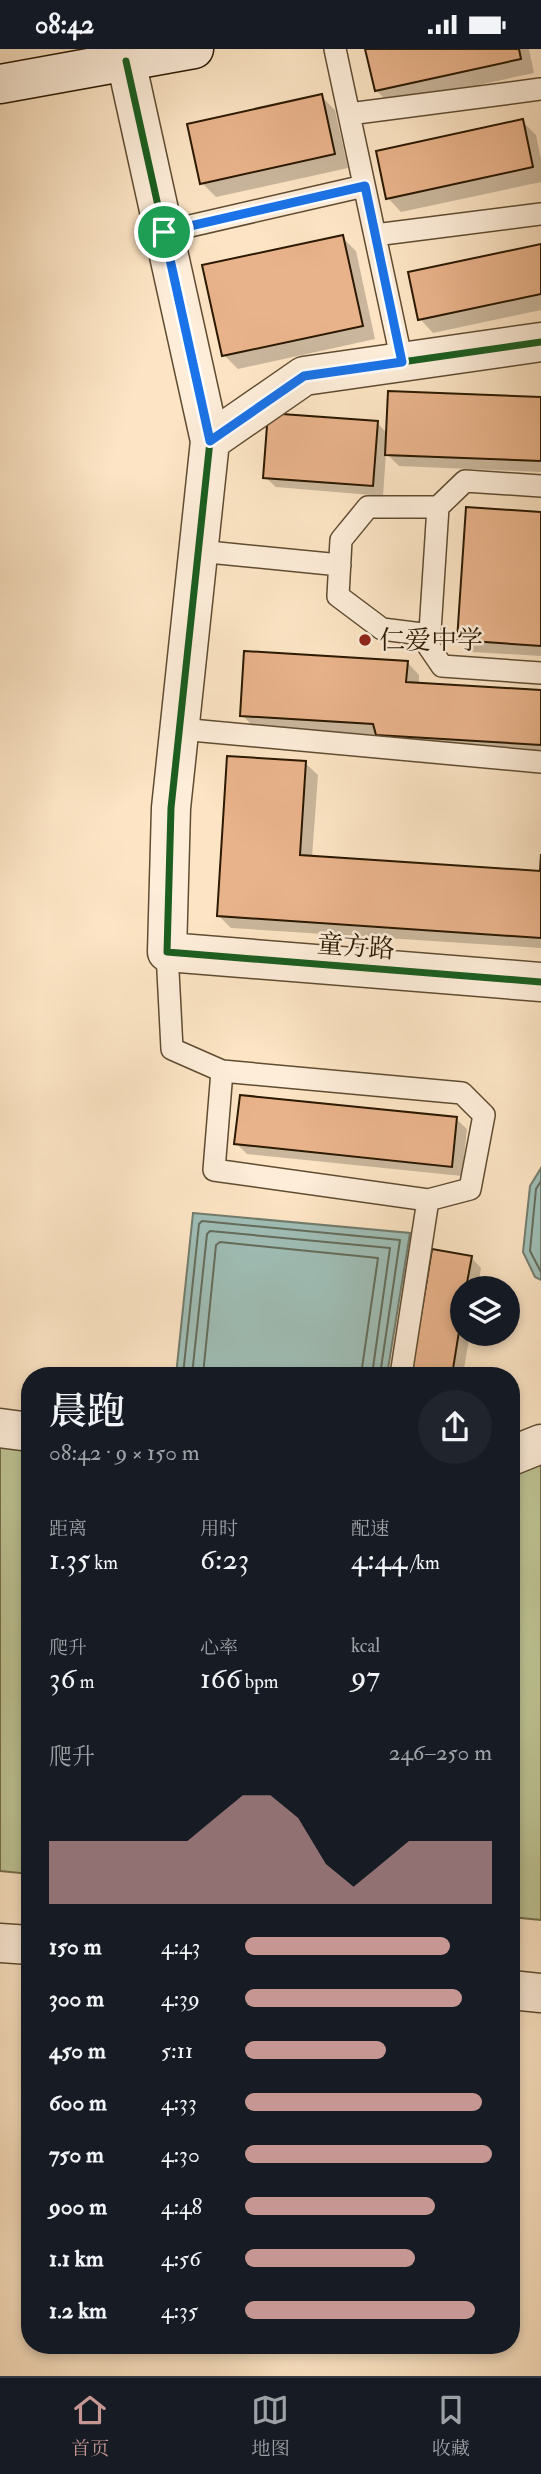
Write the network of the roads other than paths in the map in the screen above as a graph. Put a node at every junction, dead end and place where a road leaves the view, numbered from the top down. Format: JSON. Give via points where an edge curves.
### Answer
{"nodes":[{"id":1,"x":194,"y":49,"type":"edge"},
{"id":2,"x":335,"y":49,"type":"edge"},
{"id":3,"x":126,"y":61,"type":"junction"},
{"id":4,"x":0,"y":84,"type":"edge"},
{"id":5,"x":541,"y":89,"type":"edge"},
{"id":6,"x":349,"y":114,"type":"junction"},
{"id":7,"x":365,"y":186,"type":"junction"},
{"id":8,"x":541,"y":214,"type":"edge"},
{"id":9,"x":164,"y":232,"type":"junction"},
{"id":10,"x":375,"y":235,"type":"junction"},
{"id":11,"x":541,"y":342,"type":"edge"},
{"id":12,"x":402,"y":362,"type":"junction"},
{"id":13,"x":210,"y":441,"type":"junction"},
{"id":14,"x":541,"y":486,"type":"edge"},
{"id":15,"x":438,"y":507,"type":"junction"},
{"id":16,"x":198,"y":551,"type":"junction"},
{"id":17,"x":340,"y":565,"type":"junction"},
{"id":18,"x":430,"y":635,"type":"junction"},
{"id":19,"x":541,"y":673,"type":"edge"},
{"id":20,"x":180,"y":729,"type":"junction"},
{"id":21,"x":541,"y":762,"type":"edge"},
{"id":22,"x":167,"y":952,"type":"junction"},
{"id":23,"x":541,"y":982,"type":"edge"},
{"id":24,"x":222,"y":1071,"type":"junction"},
{"id":25,"x":428,"y":1200,"type":"junction"},
{"id":26,"x":402,"y":1367,"type":"edge"},
{"id":27,"x":0,"y":1428,"type":"edge"},
{"id":28,"x":21,"y":1430,"type":"edge"},
{"id":29,"x":541,"y":1444,"type":"edge"},
{"id":30,"x":520,"y":1452,"type":"edge"},
{"id":31,"x":0,"y":1943,"type":"edge"},
{"id":32,"x":21,"y":1944,"type":"edge"},
{"id":33,"x":520,"y":1991,"type":"edge"},
{"id":34,"x":541,"y":1993,"type":"edge"}],
"edges":[{"from":1,"to":3,"type":"street"},
{"from":2,"to":6,"type":"lane"},
{"from":3,"to":4,"type":"street"},
{"from":3,"to":9,"type":"street"},
{"from":5,"to":6,"type":"lane"},
{"from":6,"to":7,"type":"lane"},
{"from":7,"to":9,"type":"lane"},
{"from":7,"to":10,"type":"lane"},
{"from":8,"to":10,"type":"lane"},
{"from":9,"to":13,"type":"street"},
{"from":10,"to":12,"type":"lane"},
{"from":11,"to":12,"type":"street"},
{"from":12,"to":13,"type":"street","via":[[304,376]]},
{"from":13,"to":16,"type":"street"},
{"from":14,"to":15,"type":"lane","via":[[465,481]]},
{"from":15,"to":17,"type":"lane","via":[[368,507],[341,540]]},
{"from":15,"to":18,"type":"lane"},
{"from":16,"to":17,"type":"lane"},
{"from":16,"to":20,"type":"street"},
{"from":17,"to":18,"type":"lane","via":[[338,596],[382,629]]},
{"from":18,"to":19,"type":"lane","via":[[429,647],[442,666]]},
{"from":20,"to":21,"type":"lane"},
{"from":20,"to":22,"type":"street","via":[[171,808]]},
{"from":22,"to":23,"type":"street","name":"童方路"},
{"from":22,"to":24,"type":"lane","via":[[172,1049]]},
{"from":24,"to":25,"type":"lane","via":[[214,1170]]},
{"from":24,"to":25,"type":"lane","via":[[462,1093],[484,1115],[470,1189]]},
{"from":25,"to":26,"type":"lane"},
{"from":27,"to":28,"type":"street"},
{"from":29,"to":30,"type":"street"},
{"from":31,"to":32,"type":"street"},
{"from":33,"to":34,"type":"street"}]}
